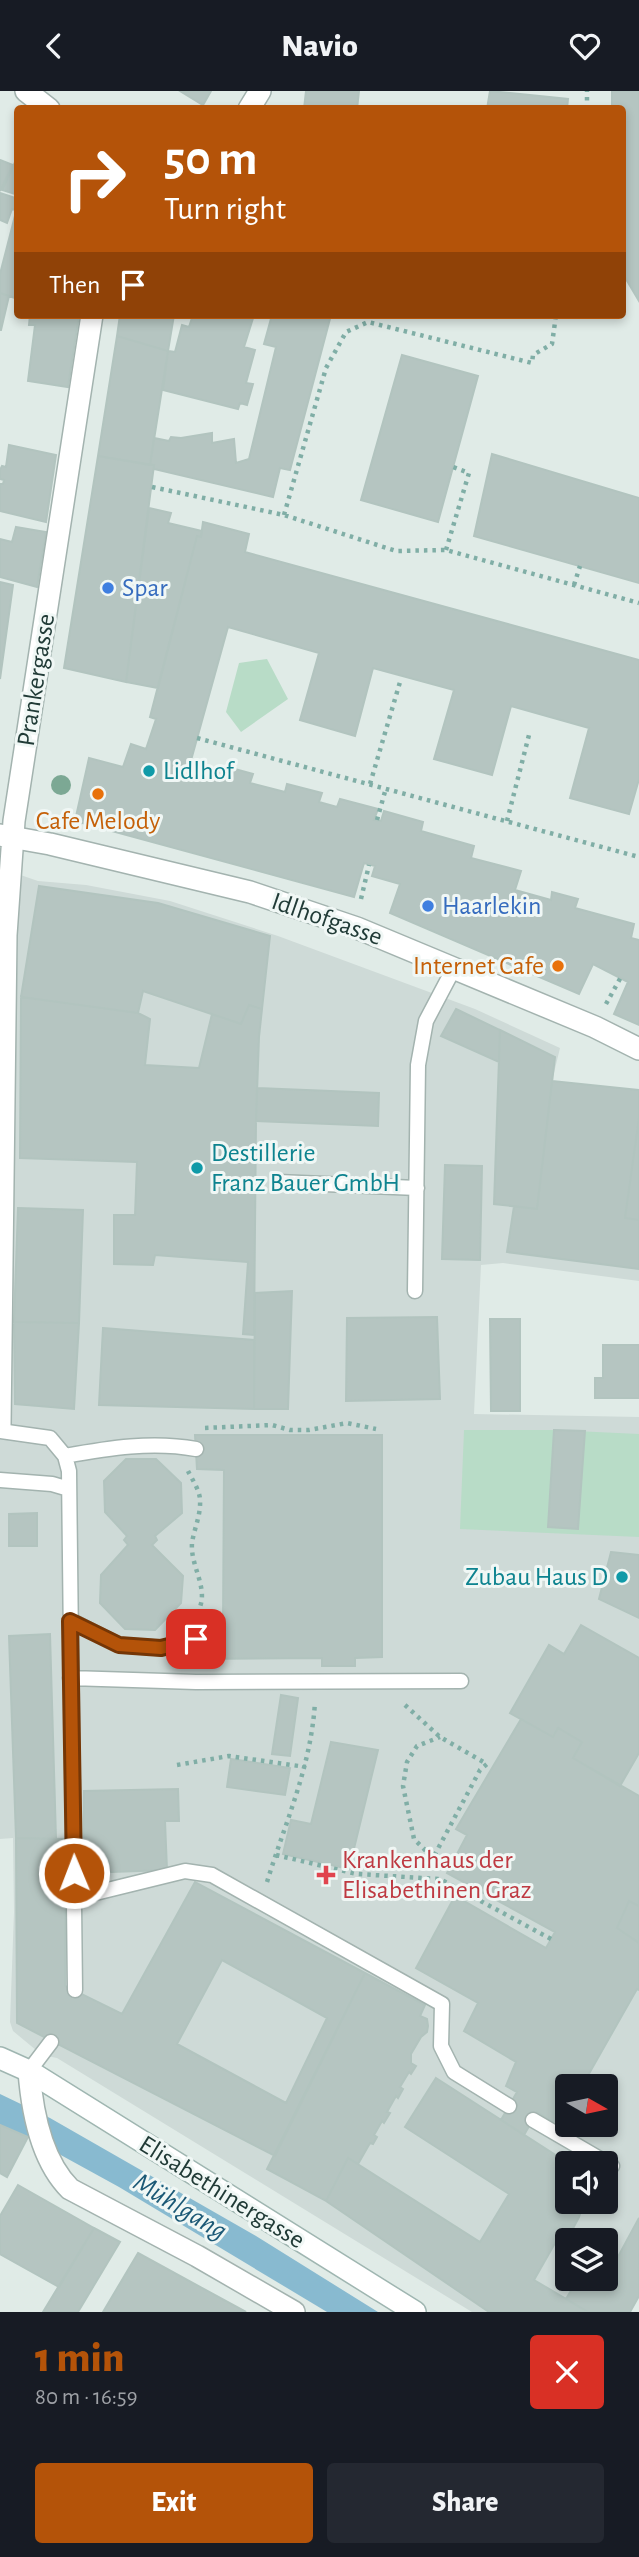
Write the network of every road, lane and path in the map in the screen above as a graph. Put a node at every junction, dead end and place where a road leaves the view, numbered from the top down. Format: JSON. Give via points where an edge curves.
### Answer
{"nodes":[{"id":1,"x":26,"y":91,"type":"edge"},
{"id":2,"x":44,"y":105,"type":"edge"},
{"id":3,"x":91,"y":319,"type":"edge"},
{"id":4,"x":555,"y":319,"type":"edge"},
{"id":5,"x":453,"y":467,"type":"dead end"},
{"id":6,"x":152,"y":487,"type":"dead end"},
{"id":7,"x":284,"y":516,"type":"junction"},
{"id":8,"x":446,"y":550,"type":"junction"},
{"id":9,"x":580,"y":566,"type":"dead end"},
{"id":10,"x":574,"y":585,"type":"junction"},
{"id":11,"x":639,"y":603,"type":"edge"},
{"id":12,"x":400,"y":682,"type":"dead end"},
{"id":13,"x":530,"y":731,"type":"dead end"},
{"id":14,"x":197,"y":738,"type":"dead end"},
{"id":15,"x":370,"y":784,"type":"junction"},
{"id":16,"x":386,"y":788,"type":"junction"},
{"id":17,"x":377,"y":820,"type":"dead end"},
{"id":18,"x":507,"y":821,"type":"junction"},
{"id":19,"x":7,"y":836,"type":"edge"},
{"id":20,"x":638,"y":855,"type":"edge"},
{"id":21,"x":369,"y":865,"type":"dead end"},
{"id":22,"x":360,"y":899,"type":"dead end"},
{"id":23,"x":454,"y":968,"type":"junction"},
{"id":24,"x":621,"y":977,"type":"dead end"},
{"id":25,"x":603,"y":1008,"type":"dead end"},
{"id":26,"x":639,"y":1049,"type":"edge"},
{"id":27,"x":278,"y":1182,"type":"dead end"},
{"id":28,"x":417,"y":1188,"type":"junction"},
{"id":29,"x":415,"y":1291,"type":"dead end"},
{"id":30,"x":0,"y":1376,"type":"edge"},
{"id":31,"x":0,"y":1429,"type":"edge"},
{"id":32,"x":376,"y":1429,"type":"dead end"},
{"id":33,"x":180,"y":1446,"type":"junction"},
{"id":34,"x":196,"y":1449,"type":"dead end"},
{"id":35,"x":65,"y":1456,"type":"junction"},
{"id":36,"x":0,"y":1480,"type":"edge"},
{"id":37,"x":69,"y":1489,"type":"junction"},
{"id":38,"x":70,"y":1621,"type":"junction"},
{"id":39,"x":192,"y":1640,"type":"joint"},
{"id":40,"x":71,"y":1678,"type":"junction"},
{"id":41,"x":317,"y":1681,"type":"junction"},
{"id":42,"x":378,"y":1681,"type":"junction"},
{"id":43,"x":461,"y":1681,"type":"dead end"},
{"id":44,"x":440,"y":1737,"type":"junction"},
{"id":45,"x":177,"y":1765,"type":"dead end"},
{"id":46,"x":306,"y":1767,"type":"junction"},
{"id":47,"x":276,"y":1855,"type":"junction"},
{"id":48,"x":75,"y":1898,"type":"junction"},
{"id":49,"x":261,"y":1903,"type":"junction"},
{"id":50,"x":551,"y":1939,"type":"dead end"},
{"id":51,"x":75,"y":1990,"type":"dead end"},
{"id":52,"x":51,"y":2042,"type":"dead end"},
{"id":53,"x":0,"y":2058,"type":"edge"},
{"id":54,"x":29,"y":2071,"type":"junction"},
{"id":55,"x":509,"y":2106,"type":"dead end"},
{"id":56,"x":533,"y":2120,"type":"dead end"},
{"id":57,"x":586,"y":2151,"type":"edge"},
{"id":58,"x":294,"y":2312,"type":"edge"},
{"id":59,"x":415,"y":2312,"type":"edge"}],
"edges":[{"from":1,"to":2,"type":"street"},
{"from":3,"to":19,"type":"street","name":"Prankergasse","via":[[14,821]]},
{"from":4,"to":7,"type":"path","via":[[552,344],[533,355],[532,363],[368,322],[346,332],[326,368]]},
{"from":5,"to":8,"type":"path","via":[[469,473]]},
{"from":6,"to":7,"type":"path"},
{"from":7,"to":8,"type":"path","via":[[396,551]]},
{"from":8,"to":10,"type":"path"},
{"from":9,"to":10,"type":"path"},
{"from":10,"to":11,"type":"path"},
{"from":12,"to":15,"type":"path"},
{"from":13,"to":18,"type":"path"},
{"from":14,"to":15,"type":"path"},
{"from":15,"to":16,"type":"path"},
{"from":16,"to":17,"type":"path"},
{"from":16,"to":18,"type":"path"},
{"from":18,"to":20,"type":"path"},
{"from":19,"to":23,"type":"street","name":"Idlhofgasse","via":[[250,893],[357,928]]},
{"from":19,"to":30,"type":"street","name":"Prankergasse"},
{"from":21,"to":22,"type":"path"},
{"from":23,"to":26,"type":"street","name":"Idlhofgasse"},
{"from":23,"to":28,"type":"lane","via":[[426,1021],[420,1054]]},
{"from":24,"to":25,"type":"path"},
{"from":27,"to":28,"type":"lane"},
{"from":28,"to":29,"type":"lane"},
{"from":30,"to":31,"type":"street","name":"Prankergasse"},
{"from":31,"to":35,"type":"lane","via":[[50,1438]]},
{"from":32,"to":33,"type":"path","via":[[347,1423],[309,1430],[272,1425],[192,1428],[183,1434]]},
{"from":33,"to":34,"type":"lane"},
{"from":33,"to":35,"type":"lane","via":[[127,1445]]},
{"from":33,"to":39,"type":"path","via":[[201,1498],[192,1555],[203,1590],[197,1614],[186,1627]]},
{"from":35,"to":37,"type":"lane"},
{"from":36,"to":37,"type":"lane","via":[[52,1483]]},
{"from":37,"to":38,"type":"lane"},
{"from":38,"to":39,"type":"lane","via":[[119,1645],[161,1648]]},
{"from":38,"to":40,"type":"lane"},
{"from":40,"to":41,"type":"lane"},
{"from":40,"to":48,"type":"lane"},
{"from":41,"to":42,"type":"lane"},
{"from":41,"to":46,"type":"path"},
{"from":42,"to":43,"type":"lane"},
{"from":42,"to":44,"type":"path"},
{"from":44,"to":44,"type":"path","via":[[416,1746],[403,1772],[414,1839],[433,1858],[487,1764]]},
{"from":45,"to":46,"type":"path","via":[[229,1756]]},
{"from":46,"to":47,"type":"path"},
{"from":47,"to":49,"type":"path"},
{"from":47,"to":50,"type":"path","via":[[358,1874],[440,1879]]},
{"from":48,"to":49,"type":"lane","via":[[185,1871],[212,1875]]},
{"from":48,"to":51,"type":"lane"},
{"from":49,"to":55,"type":"lane","via":[[442,2004],[441,2046],[453,2072]]},
{"from":52,"to":54,"type":"lane"},
{"from":53,"to":54,"type":"street","name":"Elisabethinergasse"},
{"from":54,"to":58,"type":"street","via":[[32,2105],[50,2159],[70,2189]]},
{"from":54,"to":59,"type":"street","name":"Elisabethinergasse"},
{"from":56,"to":57,"type":"lane"}]}
